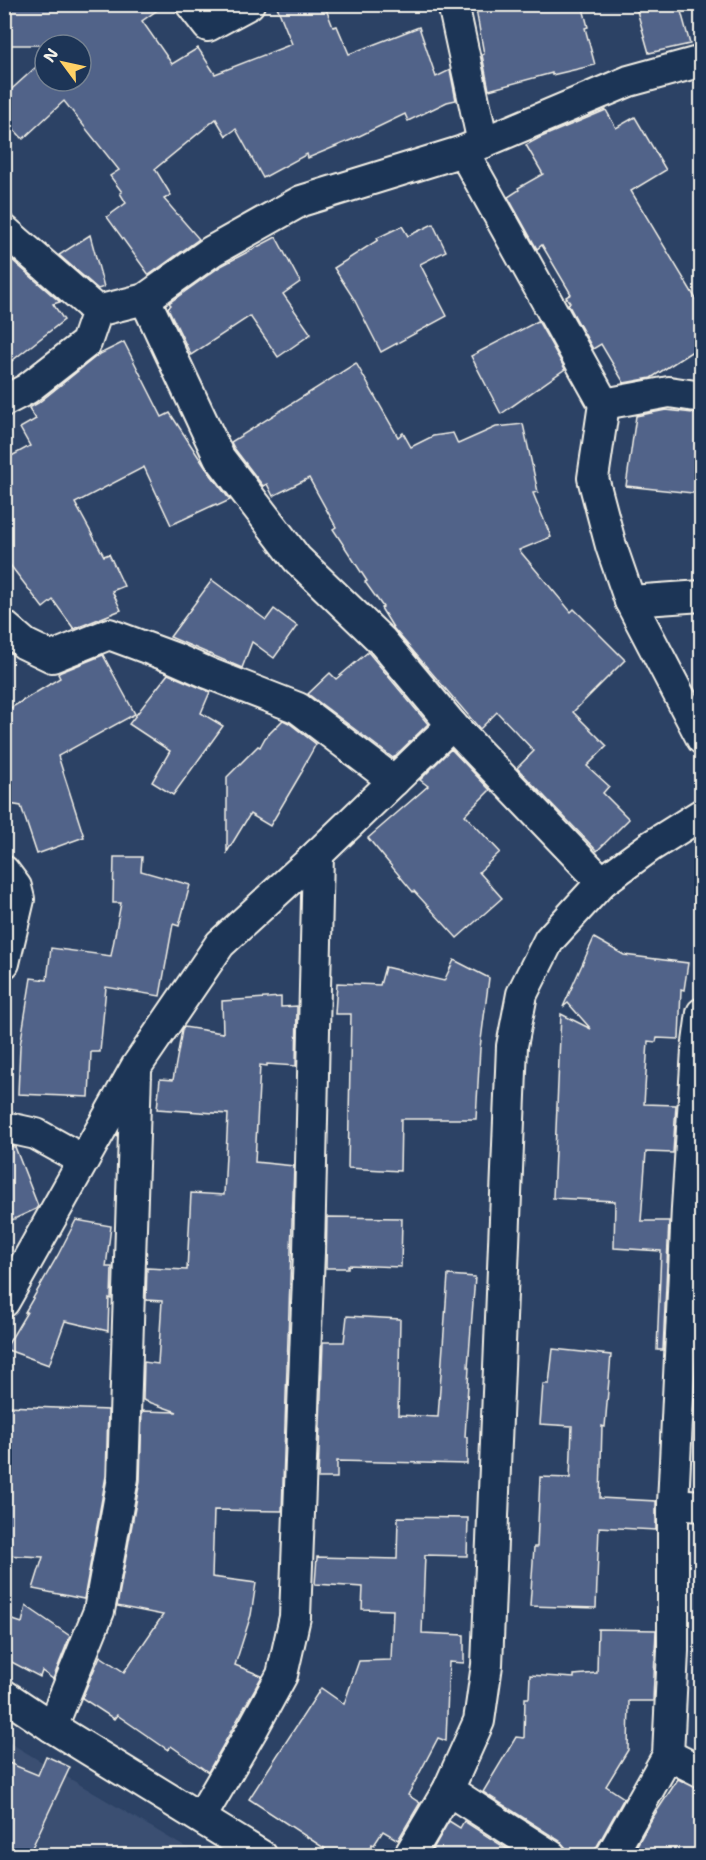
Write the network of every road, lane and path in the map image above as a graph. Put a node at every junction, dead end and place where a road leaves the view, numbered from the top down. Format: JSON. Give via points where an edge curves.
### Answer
{"nodes":[{"id":1,"x":191,"y":4,"type":"edge"},
{"id":2,"x":249,"y":4,"type":"edge"},
{"id":3,"x":453,"y":4,"type":"edge"},
{"id":4,"x":702,"y":61,"type":"edge"},
{"id":5,"x":473,"y":147,"type":"junction"},
{"id":6,"x":4,"y":230,"type":"edge"},
{"id":7,"x":145,"y":299,"type":"junction"},
{"id":8,"x":97,"y":311,"type":"junction"},
{"id":9,"x":702,"y":397,"type":"edge"},
{"id":10,"x":4,"y":401,"type":"edge"},
{"id":11,"x":604,"y":404,"type":"junction"},
{"id":12,"x":702,"y":596,"type":"edge"},
{"id":13,"x":630,"y":601,"type":"junction"},
{"id":14,"x":4,"y":626,"type":"edge"},
{"id":15,"x":452,"y":725,"type":"junction"},
{"id":16,"x":702,"y":739,"type":"edge"},
{"id":17,"x":394,"y":781,"type":"junction"},
{"id":18,"x":702,"y":814,"type":"edge"},
{"id":19,"x":318,"y":854,"type":"junction"},
{"id":20,"x":4,"y":871,"type":"edge"},
{"id":21,"x":602,"y":882,"type":"junction"},
{"id":22,"x":4,"y":963,"type":"edge"},
{"id":23,"x":702,"y":1013,"type":"edge"},
{"id":24,"x":699,"y":1050,"type":"edge"},
{"id":25,"x":136,"y":1067,"type":"junction"},
{"id":26,"x":4,"y":1127,"type":"edge"},
{"id":27,"x":83,"y":1160,"type":"junction"},
{"id":28,"x":694,"y":1208,"type":"edge"},
{"id":29,"x":4,"y":1302,"type":"edge"},
{"id":30,"x":691,"y":1355,"type":"edge"},
{"id":31,"x":687,"y":1505,"type":"edge"},
{"id":32,"x":4,"y":1695,"type":"edge"},
{"id":33,"x":52,"y":1727,"type":"junction"},
{"id":34,"x":668,"y":1755,"type":"junction"},
{"id":35,"x":702,"y":1772,"type":"edge"},
{"id":36,"x":448,"y":1790,"type":"junction"},
{"id":37,"x":201,"y":1817,"type":"junction"},
{"id":38,"x":262,"y":1856,"type":"edge"},
{"id":39,"x":409,"y":1856,"type":"edge"},
{"id":40,"x":551,"y":1856,"type":"edge"},
{"id":41,"x":611,"y":1856,"type":"edge"}],
"edges":[{"from":1,"to":2,"type":"street","via":[[208,26]]},
{"from":3,"to":5,"type":"street"},
{"from":4,"to":5,"type":"street","via":[[629,81]]},
{"from":5,"to":7,"type":"street","via":[[301,201],[212,251]]},
{"from":5,"to":11,"type":"street","via":[[573,351]]},
{"from":6,"to":8,"type":"street"},
{"from":7,"to":8,"type":"street"},
{"from":7,"to":15,"type":"street","via":[[219,457],[297,559],[382,641]]},
{"from":8,"to":10,"type":"street","via":[[86,343],[27,389]]},
{"from":9,"to":11,"type":"street","via":[[669,392]]},
{"from":11,"to":13,"type":"street","via":[[593,478]]},
{"from":12,"to":13,"type":"street"},
{"from":13,"to":16,"type":"street"},
{"from":14,"to":17,"type":"street","via":[[25,644],[52,657],[109,634],[174,658],[298,708]]},
{"from":15,"to":17,"type":"street"},
{"from":15,"to":21,"type":"street"},
{"from":17,"to":19,"type":"street"},
{"from":18,"to":21,"type":"street"},
{"from":19,"to":25,"type":"street","via":[[220,944]]},
{"from":19,"to":37,"type":"street","via":[[295,1617],[282,1675]]},
{"from":20,"to":22,"type":"street","via":[[16,887],[19,899]]},
{"from":21,"to":36,"type":"street","via":[[549,940],[522,994],[512,1046],[487,1665],[479,1721]]},
{"from":23,"to":24,"type":"street"},
{"from":24,"to":28,"type":"street"},
{"from":25,"to":27,"type":"street"},
{"from":25,"to":33,"type":"street","via":[[123,1478],[99,1611]]},
{"from":26,"to":27,"type":"street","via":[[36,1134]]},
{"from":27,"to":29,"type":"street"},
{"from":28,"to":30,"type":"street"},
{"from":30,"to":31,"type":"street"},
{"from":31,"to":34,"type":"street"},
{"from":32,"to":33,"type":"street"},
{"from":33,"to":37,"type":"street"},
{"from":34,"to":35,"type":"street"},
{"from":34,"to":41,"type":"street"},
{"from":36,"to":39,"type":"street"},
{"from":36,"to":40,"type":"street"},
{"from":37,"to":38,"type":"street"}]}
